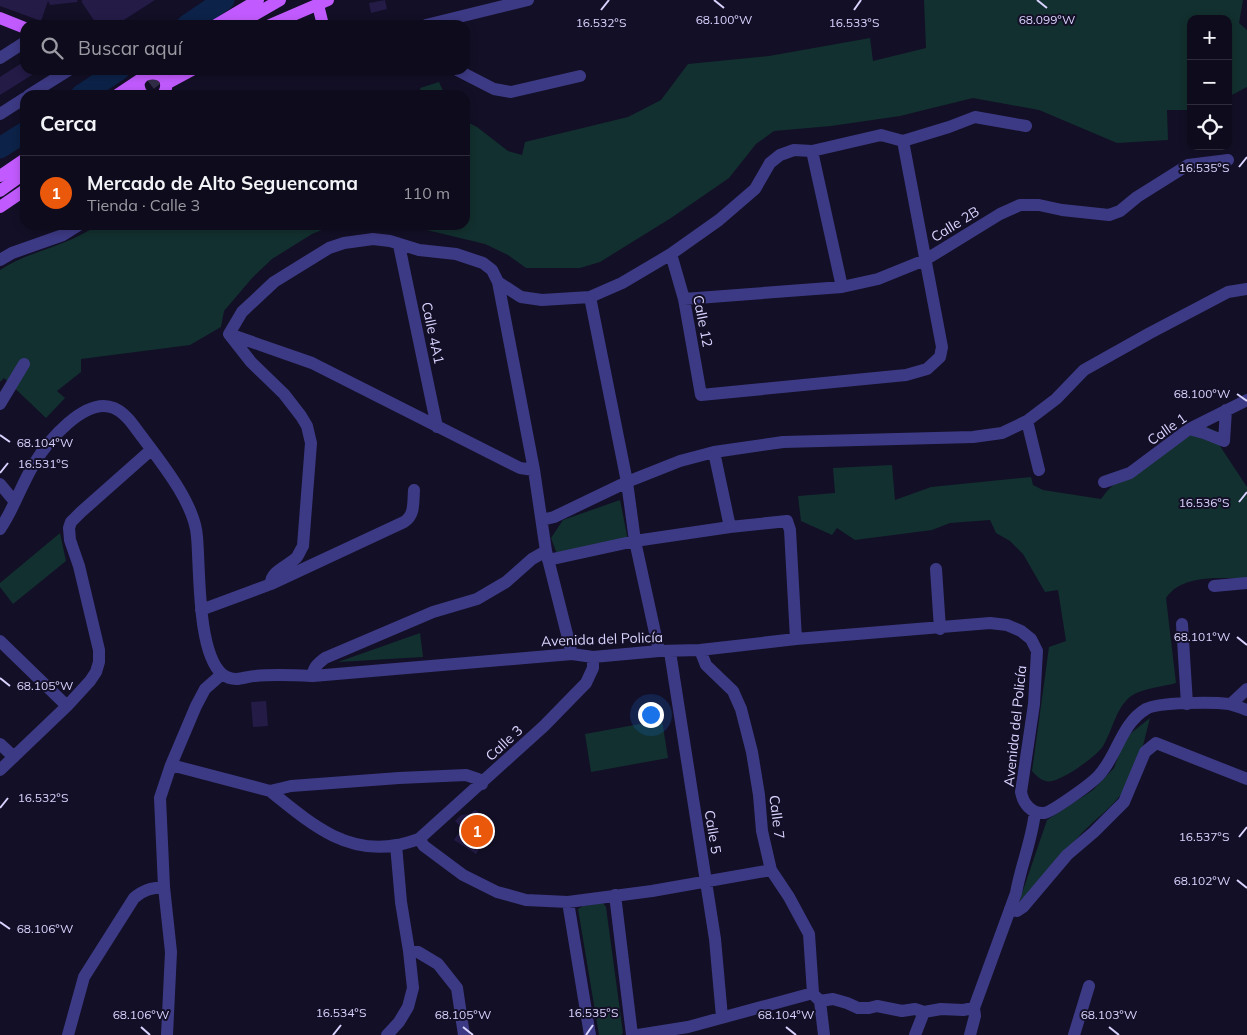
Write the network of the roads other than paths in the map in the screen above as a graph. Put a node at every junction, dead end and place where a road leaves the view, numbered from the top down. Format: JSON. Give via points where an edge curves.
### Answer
{"nodes":[{"id":1,"x":258,"y":0,"type":"edge"},
{"id":2,"x":280,"y":0,"type":"edge"},
{"id":3,"x":528,"y":0,"type":"edge"},
{"id":4,"x":323,"y":2,"type":"edge"},
{"id":5,"x":0,"y":18,"type":"edge"},
{"id":6,"x":224,"y":20,"type":"edge"},
{"id":7,"x":246,"y":20,"type":"edge"},
{"id":8,"x":282,"y":20,"type":"edge"},
{"id":9,"x":323,"y":20,"type":"edge"},
{"id":10,"x":446,"y":20,"type":"edge"},
{"id":11,"x":20,"y":26,"type":"edge"},
{"id":12,"x":20,"y":45,"type":"edge"},
{"id":13,"x":0,"y":58,"type":"edge"},
{"id":14,"x":61,"y":75,"type":"edge"},
{"id":15,"x":141,"y":75,"type":"edge"},
{"id":16,"x":143,"y":75,"type":"edge"},
{"id":17,"x":160,"y":75,"type":"edge"},
{"id":18,"x":185,"y":75,"type":"edge"},
{"id":19,"x":467,"y":75,"type":"edge"},
{"id":20,"x":580,"y":76,"type":"dead end"},
{"id":21,"x":165,"y":89,"type":"edge"},
{"id":22,"x":38,"y":90,"type":"edge"},
{"id":23,"x":122,"y":90,"type":"edge"},
{"id":24,"x":140,"y":90,"type":"edge"},
{"id":25,"x":20,"y":101,"type":"edge"},
{"id":26,"x":0,"y":114,"type":"edge"},
{"id":27,"x":1026,"y":126,"type":"dead end"},
{"id":28,"x":903,"y":141,"type":"junction"},
{"id":29,"x":812,"y":152,"type":"junction"},
{"id":30,"x":1228,"y":160,"type":"dead end"},
{"id":31,"x":20,"y":162,"type":"edge"},
{"id":32,"x":0,"y":176,"type":"edge"},
{"id":33,"x":20,"y":177,"type":"edge"},
{"id":34,"x":0,"y":191,"type":"edge"},
{"id":35,"x":20,"y":193,"type":"edge"},
{"id":36,"x":0,"y":207,"type":"edge"},
{"id":37,"x":71,"y":230,"type":"edge"},
{"id":38,"x":399,"y":245,"type":"junction"},
{"id":39,"x":671,"y":254,"type":"junction"},
{"id":40,"x":0,"y":260,"type":"edge"},
{"id":41,"x":926,"y":260,"type":"junction"},
{"id":42,"x":498,"y":282,"type":"junction"},
{"id":43,"x":842,"y":287,"type":"junction"},
{"id":44,"x":1247,"y":289,"type":"edge"},
{"id":45,"x":590,"y":297,"type":"junction"},
{"id":46,"x":684,"y":299,"type":"junction"},
{"id":47,"x":229,"y":334,"type":"junction"},
{"id":48,"x":24,"y":364,"type":"dead end"},
{"id":49,"x":1247,"y":400,"type":"edge"},
{"id":50,"x":0,"y":404,"type":"edge"},
{"id":51,"x":1226,"y":410,"type":"junction"},
{"id":52,"x":1028,"y":421,"type":"junction"},
{"id":53,"x":437,"y":427,"type":"junction"},
{"id":54,"x":1189,"y":429,"type":"junction"},
{"id":55,"x":151,"y":450,"type":"junction"},
{"id":56,"x":714,"y":452,"type":"junction"},
{"id":57,"x":534,"y":470,"type":"junction"},
{"id":58,"x":1039,"y":470,"type":"dead end"},
{"id":59,"x":627,"y":482,"type":"junction"},
{"id":60,"x":1104,"y":482,"type":"dead end"},
{"id":61,"x":0,"y":484,"type":"edge"},
{"id":62,"x":414,"y":490,"type":"dead end"},
{"id":63,"x":15,"y":502,"type":"junction"},
{"id":64,"x":542,"y":520,"type":"junction"},
{"id":65,"x":730,"y":527,"type":"junction"},
{"id":66,"x":0,"y":529,"type":"edge"},
{"id":67,"x":635,"y":542,"type":"junction"},
{"id":68,"x":547,"y":556,"type":"junction"},
{"id":69,"x":936,"y":569,"type":"dead end"},
{"id":70,"x":1247,"y":583,"type":"edge"},
{"id":71,"x":271,"y":584,"type":"junction"},
{"id":72,"x":1214,"y":586,"type":"dead end"},
{"id":73,"x":201,"y":610,"type":"junction"},
{"id":74,"x":1182,"y":624,"type":"dead end"},
{"id":75,"x":940,"y":629,"type":"junction"},
{"id":76,"x":796,"y":639,"type":"junction"},
{"id":77,"x":0,"y":641,"type":"edge"},
{"id":78,"x":700,"y":650,"type":"junction"},
{"id":79,"x":664,"y":651,"type":"junction"},
{"id":80,"x":572,"y":654,"type":"junction"},
{"id":81,"x":593,"y":658,"type":"junction"},
{"id":82,"x":222,"y":674,"type":"junction"},
{"id":83,"x":312,"y":676,"type":"junction"},
{"id":84,"x":1247,"y":689,"type":"edge"},
{"id":85,"x":1187,"y":704,"type":"junction"},
{"id":86,"x":1231,"y":704,"type":"junction"},
{"id":87,"x":67,"y":706,"type":"junction"},
{"id":88,"x":1247,"y":710,"type":"edge"},
{"id":89,"x":0,"y":744,"type":"edge"},
{"id":90,"x":14,"y":757,"type":"junction"},
{"id":91,"x":171,"y":765,"type":"junction"},
{"id":92,"x":0,"y":770,"type":"edge"},
{"id":93,"x":1247,"y":779,"type":"edge"},
{"id":94,"x":482,"y":784,"type":"junction"},
{"id":95,"x":270,"y":792,"type":"junction"},
{"id":96,"x":1035,"y":812,"type":"junction"},
{"id":97,"x":419,"y":839,"type":"junction"},
{"id":98,"x":396,"y":845,"type":"junction"},
{"id":99,"x":771,"y":870,"type":"junction"},
{"id":100,"x":706,"y":882,"type":"junction"},
{"id":101,"x":164,"y":888,"type":"junction"},
{"id":102,"x":615,"y":896,"type":"junction"},
{"id":103,"x":568,"y":902,"type":"junction"},
{"id":104,"x":1010,"y":910,"type":"junction"},
{"id":105,"x":410,"y":951,"type":"junction"},
{"id":106,"x":1089,"y":986,"type":"dead end"},
{"id":107,"x":816,"y":997,"type":"junction"},
{"id":108,"x":974,"y":1008,"type":"junction"},
{"id":109,"x":920,"y":1011,"type":"junction"},
{"id":110,"x":722,"y":1017,"type":"junction"},
{"id":111,"x":68,"y":1035,"type":"edge"},
{"id":112,"x":168,"y":1035,"type":"edge"},
{"id":113,"x":387,"y":1035,"type":"edge"},
{"id":114,"x":464,"y":1035,"type":"edge"},
{"id":115,"x":590,"y":1035,"type":"edge"},
{"id":116,"x":632,"y":1035,"type":"edge"},
{"id":117,"x":638,"y":1035,"type":"edge"},
{"id":118,"x":824,"y":1035,"type":"edge"},
{"id":119,"x":915,"y":1035,"type":"edge"},
{"id":120,"x":970,"y":1035,"type":"edge"},
{"id":121,"x":1074,"y":1035,"type":"edge"}],
"edges":[{"from":1,"to":6,"type":"main road"},
{"from":2,"to":7,"type":"main road"},
{"from":3,"to":10,"type":"street"},
{"from":4,"to":8,"type":"main road"},
{"from":4,"to":9,"type":"main road"},
{"from":5,"to":11,"type":"main road"},
{"from":12,"to":13,"type":"street"},
{"from":14,"to":22,"type":"street"},
{"from":15,"to":23,"type":"main road"},
{"from":16,"to":24,"type":"main road"},
{"from":17,"to":21,"type":"main road"},
{"from":18,"to":21,"type":"main road"},
{"from":19,"to":20,"type":"street","via":[[494,89],[511,92]]},
{"from":25,"to":26,"type":"street"},
{"from":27,"to":28,"type":"street","via":[[975,116]]},
{"from":28,"to":29,"type":"street","via":[[881,136]]},
{"from":28,"to":41,"type":"street"},
{"from":29,"to":39,"type":"street","via":[[794,150],[780,155],[770,163],[755,189]]},
{"from":29,"to":43,"type":"street"},
{"from":30,"to":41,"type":"street","name":"Calle 2B","via":[[1188,165],[1137,197],[1120,212],[1109,215],[1020,205]]},
{"from":31,"to":32,"type":"main road"},
{"from":33,"to":34,"type":"main road"},
{"from":35,"to":36,"type":"main road"},
{"from":37,"to":40,"type":"street"},
{"from":38,"to":42,"type":"street","via":[[456,254],[483,263],[492,270]]},
{"from":38,"to":47,"type":"street","via":[[373,239],[329,248],[274,282],[242,312]]},
{"from":38,"to":53,"type":"street","name":"Calle 4A1"},
{"from":39,"to":45,"type":"street","via":[[622,283]]},
{"from":39,"to":46,"type":"street","name":"Calle 12"},
{"from":41,"to":43,"type":"street","name":"Calle 2B","via":[[878,279]]},
{"from":41,"to":46,"type":"street","name":"Calle 12","via":[[942,347],[940,357],[926,369],[906,375],[701,395]]},
{"from":42,"to":45,"type":"street","via":[[521,297],[542,300]]},
{"from":42,"to":57,"type":"street"},
{"from":43,"to":46,"type":"street","name":"Calle 2B"},
{"from":44,"to":52,"type":"street","via":[[1228,292],[1084,370],[1056,399]]},
{"from":45,"to":59,"type":"street","name":"Calle 5"},
{"from":47,"to":53,"type":"street","via":[[312,363]]},
{"from":47,"to":71,"type":"street","via":[[301,416],[311,443],[303,546],[294,559],[274,575]]},
{"from":48,"to":50,"type":"street"},
{"from":49,"to":51,"type":"street","name":"Calle 1"},
{"from":51,"to":54,"type":"street","name":"Calle 1"},
{"from":51,"to":54,"type":"street","via":[[1224,442]]},
{"from":52,"to":56,"type":"street","via":[[1002,433],[973,437],[783,442]]},
{"from":52,"to":58,"type":"street"},
{"from":53,"to":57,"type":"street","via":[[520,468]]},
{"from":54,"to":60,"type":"street","name":"Calle 1","via":[[1130,474]]},
{"from":55,"to":63,"type":"street","via":[[131,422],[113,407],[88,409],[53,438],[34,463]]},
{"from":55,"to":73,"type":"street","via":[[174,482],[194,523]]},
{"from":55,"to":87,"type":"street","via":[[81,512],[69,528],[99,650],[99,662],[90,682]]},
{"from":56,"to":59,"type":"street","via":[[680,461]]},
{"from":56,"to":65,"type":"street"},
{"from":57,"to":64,"type":"street"},
{"from":59,"to":64,"type":"street"},
{"from":59,"to":67,"type":"street","name":"Calle 5"},
{"from":61,"to":63,"type":"street"},
{"from":62,"to":71,"type":"street","via":[[413,513],[409,519]]},
{"from":63,"to":66,"type":"street"},
{"from":64,"to":68,"type":"street"},
{"from":65,"to":67,"type":"street"},
{"from":65,"to":76,"type":"street","via":[[787,521]]},
{"from":67,"to":68,"type":"street"},
{"from":67,"to":79,"type":"street","name":"Calle 5"},
{"from":68,"to":80,"type":"street"},
{"from":68,"to":83,"type":"street","via":[[532,560],[506,582],[477,598],[433,612],[325,658],[316,665]]},
{"from":69,"to":75,"type":"street"},
{"from":70,"to":72,"type":"street"},
{"from":71,"to":73,"type":"street"},
{"from":73,"to":82,"type":"street","via":[[211,656]]},
{"from":74,"to":85,"type":"street"},
{"from":75,"to":76,"type":"street","name":"Avenida del Policía"},
{"from":75,"to":96,"type":"street","name":"Avenida del Policía","via":[[990,623],[1021,631],[1031,639],[1037,651],[1037,664],[1021,792],[1026,804]]},
{"from":76,"to":78,"type":"street","name":"Avenida del Policía"},
{"from":77,"to":87,"type":"street"},
{"from":78,"to":79,"type":"street","name":"Avenida del Policía"},
{"from":78,"to":99,"type":"street","name":"Calle 7","via":[[706,665],[733,691],[741,709],[752,752],[762,831]]},
{"from":79,"to":81,"type":"street","name":"Avenida del Policía"},
{"from":79,"to":100,"type":"street","name":"Calle 5"},
{"from":80,"to":81,"type":"street","name":"Avenida del Policía"},
{"from":80,"to":83,"type":"street","name":"Avenida del Policía"},
{"from":81,"to":94,"type":"street","name":"Calle 3","via":[[593,668],[586,683]]},
{"from":82,"to":83,"type":"street","name":"Avenida del Policía","via":[[236,679]]},
{"from":82,"to":91,"type":"street","via":[[205,689]]},
{"from":84,"to":86,"type":"street"},
{"from":85,"to":86,"type":"street"},
{"from":85,"to":96,"type":"street","via":[[1151,706],[1144,710],[1123,734],[1100,775],[1045,813]]},
{"from":86,"to":88,"type":"street"},
{"from":87,"to":90,"type":"street"},
{"from":89,"to":90,"type":"street"},
{"from":90,"to":92,"type":"street"},
{"from":91,"to":95,"type":"street"},
{"from":91,"to":101,"type":"street","via":[[160,798]]},
{"from":93,"to":104,"type":"street","via":[[1156,743],[1140,762],[1124,802],[1068,855],[1023,907],[1017,912]]},
{"from":94,"to":95,"type":"street","via":[[466,775],[437,776],[291,786]]},
{"from":94,"to":97,"type":"street","name":"Calle 3"},
{"from":95,"to":98,"type":"street","via":[[322,831],[348,843],[375,847]]},
{"from":96,"to":104,"type":"street","via":[[1031,838]]},
{"from":97,"to":98,"type":"street"},
{"from":97,"to":103,"type":"street","via":[[463,875],[497,892],[526,900]]},
{"from":98,"to":105,"type":"street","via":[[401,902]]},
{"from":99,"to":100,"type":"street"},
{"from":99,"to":107,"type":"street","name":"Calle 7","via":[[809,934]]},
{"from":100,"to":102,"type":"street"},
{"from":100,"to":110,"type":"street","name":"Calle 5"},
{"from":101,"to":111,"type":"street","via":[[152,888],[134,898],[84,978]]},
{"from":101,"to":112,"type":"street","via":[[171,952]]},
{"from":102,"to":103,"type":"street"},
{"from":102,"to":116,"type":"street"},
{"from":103,"to":115,"type":"street"},
{"from":104,"to":108,"type":"street"},
{"from":105,"to":113,"type":"street","via":[[413,988],[408,1007]]},
{"from":105,"to":114,"type":"street","via":[[438,964],[457,988]]},
{"from":106,"to":121,"type":"street"},
{"from":107,"to":109,"type":"street","via":[[862,1008],[877,1006]]},
{"from":107,"to":110,"type":"street"},
{"from":107,"to":118,"type":"street","name":"Calle 7"},
{"from":108,"to":109,"type":"street"},
{"from":108,"to":120,"type":"street"},
{"from":109,"to":119,"type":"street"},
{"from":110,"to":117,"type":"street","via":[[688,1027]]}]}
